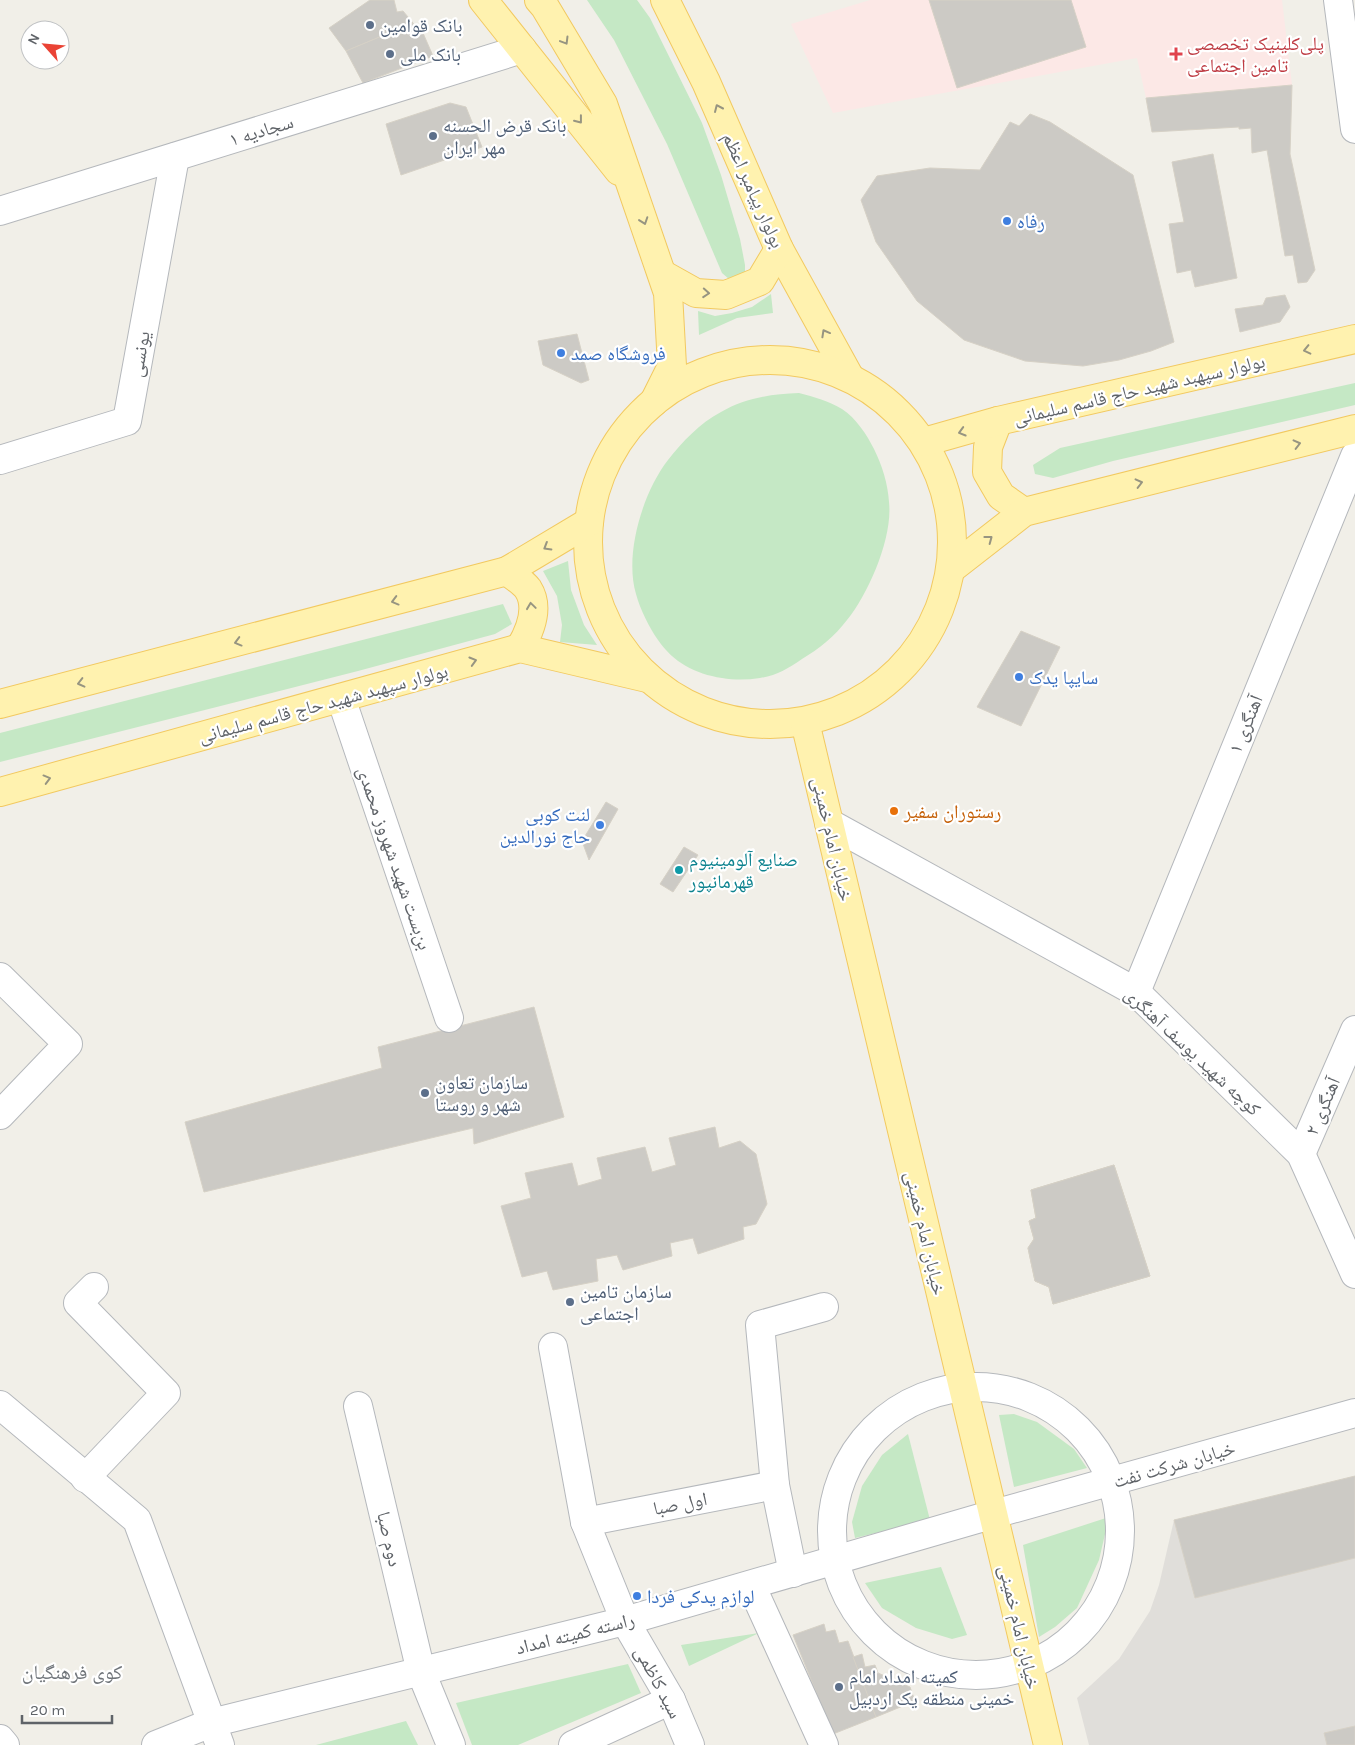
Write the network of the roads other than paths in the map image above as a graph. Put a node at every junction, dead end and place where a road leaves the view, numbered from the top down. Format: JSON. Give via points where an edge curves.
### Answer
{"nodes":[{"id":1,"x":483,"y":0,"type":"edge"},
{"id":2,"x":539,"y":0,"type":"edge"},
{"id":3,"x":665,"y":0,"type":"edge"},
{"id":4,"x":676,"y":0,"type":"edge"},
{"id":5,"x":1338,"y":0,"type":"edge"},
{"id":6,"x":522,"y":49,"type":"junction"},
{"id":7,"x":706,"y":82,"type":"junction"},
{"id":8,"x":1355,"y":129,"type":"edge"},
{"id":9,"x":174,"y":157,"type":"junction"},
{"id":10,"x":632,"y":188,"type":"junction"},
{"id":11,"x":0,"y":211,"type":"edge"},
{"id":12,"x":780,"y":249,"type":"junction"},
{"id":13,"x":662,"y":274,"type":"junction"},
{"id":14,"x":1355,"y":340,"type":"edge"},
{"id":15,"x":849,"y":376,"type":"junction"},
{"id":16,"x":654,"y":402,"type":"junction"},
{"id":17,"x":998,"y":421,"type":"junction"},
{"id":18,"x":1355,"y":429,"type":"edge"},
{"id":19,"x":924,"y":442,"type":"junction"},
{"id":20,"x":1355,"y":456,"type":"edge"},
{"id":21,"x":0,"y":460,"type":"edge"},
{"id":22,"x":1024,"y":512,"type":"junction"},
{"id":23,"x":589,"y":522,"type":"junction"},
{"id":24,"x":951,"y":569,"type":"junction"},
{"id":25,"x":507,"y":571,"type":"junction"},
{"id":26,"x":520,"y":648,"type":"junction"},
{"id":27,"x":648,"y":678,"type":"junction"},
{"id":28,"x":341,"y":698,"type":"junction"},
{"id":29,"x":0,"y":704,"type":"edge"},
{"id":30,"x":805,"y":722,"type":"junction"},
{"id":31,"x":0,"y":792,"type":"edge"},
{"id":32,"x":829,"y":823,"type":"junction"},
{"id":33,"x":0,"y":977,"type":"edge"},
{"id":34,"x":1136,"y":992,"type":"junction"},
{"id":35,"x":449,"y":1018,"type":"dead end"},
{"id":36,"x":1355,"y":1030,"type":"edge"},
{"id":37,"x":0,"y":1115,"type":"edge"},
{"id":38,"x":1301,"y":1154,"type":"junction"},
{"id":39,"x":1355,"y":1274,"type":"edge"},
{"id":40,"x":94,"y":1287,"type":"dead end"},
{"id":41,"x":824,"y":1307,"type":"dead end"},
{"id":42,"x":553,"y":1347,"type":"dead end"},
{"id":43,"x":962,"y":1386,"type":"junction"},
{"id":44,"x":0,"y":1405,"type":"edge"},
{"id":45,"x":358,"y":1406,"type":"dead end"},
{"id":46,"x":1355,"y":1413,"type":"edge"},
{"id":47,"x":85,"y":1478,"type":"junction"},
{"id":48,"x":1112,"y":1482,"type":"junction"},
{"id":49,"x":776,"y":1485,"type":"junction"},
{"id":50,"x":994,"y":1514,"type":"junction"},
{"id":51,"x":585,"y":1522,"type":"junction"},
{"id":52,"x":834,"y":1561,"type":"junction"},
{"id":53,"x":793,"y":1573,"type":"junction"},
{"id":54,"x":751,"y":1585,"type":"junction"},
{"id":55,"x":625,"y":1621,"type":"junction"},
{"id":56,"x":1029,"y":1665,"type":"junction"},
{"id":57,"x":422,"y":1672,"type":"junction"},
{"id":58,"x":671,"y":1700,"type":"junction"},
{"id":59,"x":215,"y":1734,"type":"edge"},
{"id":60,"x":0,"y":1739,"type":"edge"},
{"id":61,"x":5,"y":1745,"type":"edge"},
{"id":62,"x":156,"y":1745,"type":"edge"},
{"id":63,"x":451,"y":1745,"type":"edge"},
{"id":64,"x":572,"y":1745,"type":"edge"},
{"id":65,"x":690,"y":1745,"type":"edge"},
{"id":66,"x":824,"y":1745,"type":"edge"},
{"id":67,"x":1048,"y":1745,"type":"edge"}],
"edges":[{"from":1,"to":6,"type":"main road"},
{"from":2,"to":10,"type":"main road","one_way":true,"via":[[603,104]]},
{"from":3,"to":7,"type":"main road","name":"بولوار پیامبر اعظم"},
{"from":4,"to":7,"type":"main road"},
{"from":5,"to":8,"type":"street"},
{"from":6,"to":9,"type":"street","name":"سجادیه ۱"},
{"from":6,"to":10,"type":"main road","one_way":true},
{"from":12,"to":7,"type":"main road","name":"بولوار پیامبر اعظم","one_way":true},
{"from":9,"to":11,"type":"street","name":"سجادیه ۱"},
{"from":9,"to":21,"type":"street","name":"یونسی","via":[[127,421]]},
{"from":10,"to":13,"type":"main road","one_way":true},
{"from":13,"to":12,"type":"main road","one_way":true,"via":[[696,293],[726,295],[760,281]]},
{"from":15,"to":12,"type":"main road","name":"بولوار پیامبر اعظم","one_way":true},
{"from":13,"to":16,"type":"main road","via":[[668,293],[672,366]]},
{"from":14,"to":17,"type":"main road","name":"بولوار سپهبد شهید حاج قاسم سلیمانی","one_way":true},
{"from":15,"to":16,"type":"main road","via":[[800,361],[748,361],[698,374]]},
{"from":15,"to":19,"type":"main road","via":[[891,404]]},
{"from":16,"to":23,"type":"main road","via":[[622,436],[608,460],[600,477]]},
{"from":17,"to":19,"type":"main road","name":"بولوار سپهبد شهید حاج قاسم سلیمانی","one_way":true},
{"from":17,"to":22,"type":"main road","via":[[988,447],[987,472],[1001,496]]},
{"from":22,"to":18,"type":"main road","one_way":true},
{"from":19,"to":24,"type":"main road","via":[[943,482],[952,525]]},
{"from":20,"to":34,"type":"street","name":"آهنگری ۱"},
{"from":24,"to":22,"type":"main road","one_way":true},
{"from":23,"to":25,"type":"main road","one_way":true},
{"from":23,"to":27,"type":"main road","via":[[591,579],[612,633]]},
{"from":24,"to":30,"type":"main road","via":[[934,622],[902,668],[858,702]]},
{"from":26,"to":25,"type":"main road","one_way":true,"via":[[529,632],[534,609],[528,589]]},
{"from":25,"to":29,"type":"main road","one_way":true},
{"from":26,"to":27,"type":"main road","name":"بولوار سپهبد شهید حاج قاسم سلیمانی"},
{"from":28,"to":26,"type":"main road","name":"بولوار سپهبد شهید حاج قاسم سلیمانی","one_way":true},
{"from":27,"to":30,"type":"main road","via":[[694,709],[749,723]]},
{"from":31,"to":28,"type":"main road","name":"بولوار سپهبد شهید حاج قاسم سلیمانی","one_way":true},
{"from":28,"to":35,"type":"street","name":"بن‌بست شهید شهروز محمدی"},
{"from":30,"to":32,"type":"main road","name":"خیابان امام خمینی"},
{"from":32,"to":34,"type":"street","name":"کوچه شهید یوسف آهنگری"},
{"from":32,"to":43,"type":"main road","name":"خیابان امام خمینی"},
{"from":33,"to":37,"type":"street","via":[[68,1044]]},
{"from":34,"to":38,"type":"street","name":"کوچه شهید یوسف آهنگری"},
{"from":36,"to":38,"type":"street","name":"آهنگری ۲"},
{"from":38,"to":39,"type":"street","name":"کوچه شهید یوسف آهنگری"},
{"from":40,"to":47,"type":"street","via":[[78,1303],[166,1393]]},
{"from":41,"to":49,"type":"street","via":[[760,1325]]},
{"from":42,"to":51,"type":"street"},
{"from":43,"to":48,"type":"street","via":[[1009,1389],[1053,1408],[1089,1440]]},
{"from":43,"to":50,"type":"main road","name":"خیابان امام خمینی"},
{"from":43,"to":52,"type":"street","via":[[915,1399],[875,1427],[846,1466],[832,1513]]},
{"from":44,"to":47,"type":"street"},
{"from":45,"to":57,"type":"street","name":"دوم صبا"},
{"from":46,"to":48,"type":"street","name":"خیابان شرکت نفت"},
{"from":47,"to":59,"type":"street","via":[[137,1520]]},
{"from":48,"to":50,"type":"street","name":"خیابان شرکت نفت"},
{"from":48,"to":56,"type":"street","via":[[1120,1525],[1115,1569],[1091,1616],[1067,1642]]},
{"from":49,"to":51,"type":"street","name":"اول صبا"},
{"from":49,"to":53,"type":"street"},
{"from":50,"to":52,"type":"street","name":"راسته کمیته امداد"},
{"from":50,"to":56,"type":"main road","name":"خیابان امام خمینی"},
{"from":51,"to":55,"type":"street"},
{"from":52,"to":53,"type":"street","name":"راسته کمیته امداد"},
{"from":52,"to":56,"type":"street","via":[[848,1601],[874,1634],[908,1659],[946,1673],[988,1675]]},
{"from":53,"to":54,"type":"street","name":"راسته کمیته امداد"},
{"from":54,"to":55,"type":"street","name":"راسته کمیته امداد"},
{"from":54,"to":66,"type":"street"},
{"from":55,"to":57,"type":"street","name":"راسته کمیته امداد"},
{"from":55,"to":58,"type":"street","name":"سید کاظمی"},
{"from":56,"to":67,"type":"main road","name":"خیابان امام خمینی"},
{"from":57,"to":59,"type":"street","name":"راسته کمیته امداد"},
{"from":57,"to":63,"type":"street","name":"دوم صبا"},
{"from":58,"to":64,"type":"street"},
{"from":58,"to":65,"type":"street","name":"سید کاظمی"},
{"from":59,"to":62,"type":"street","name":"راسته کمیته امداد"},
{"from":60,"to":61,"type":"street"}]}
